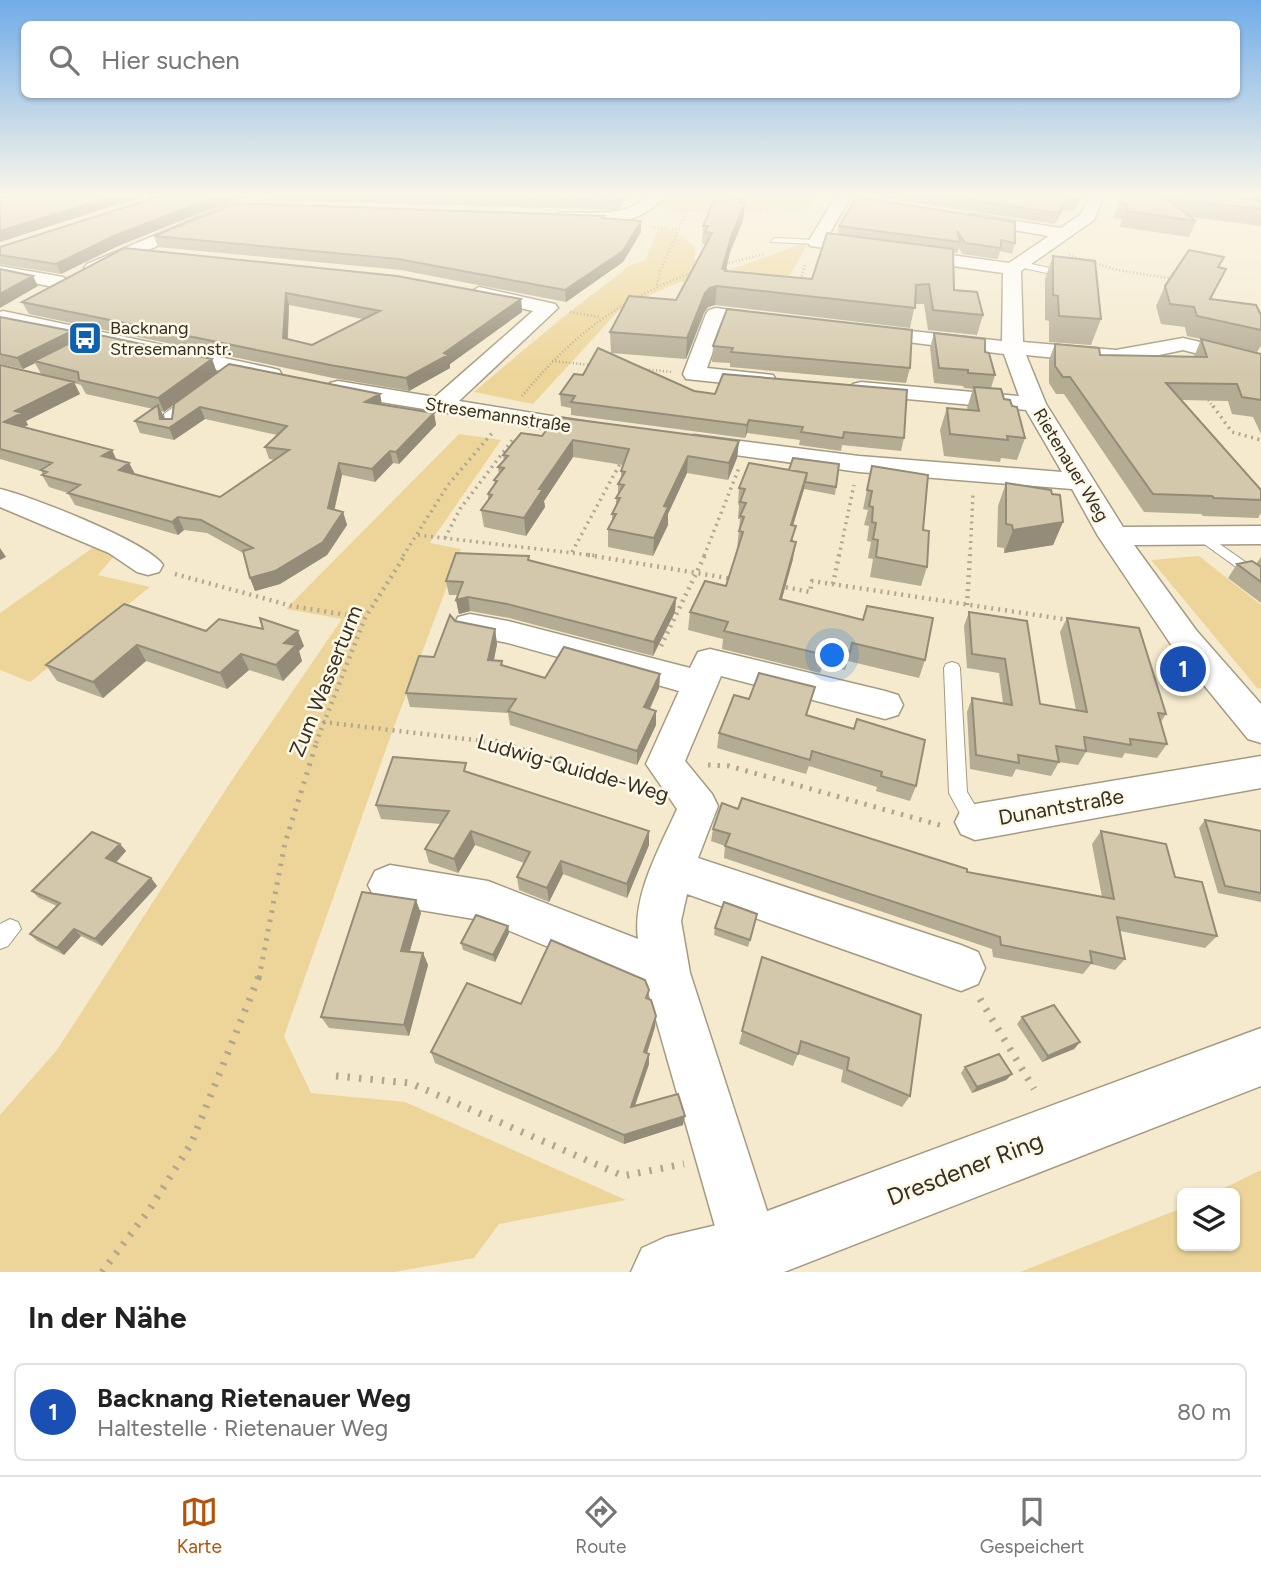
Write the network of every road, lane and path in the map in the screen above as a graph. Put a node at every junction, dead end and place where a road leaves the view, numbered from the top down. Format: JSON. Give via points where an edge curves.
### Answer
{"nodes":[{"id":1,"x":118,"y":255,"type":"edge"},
{"id":2,"x":159,"y":255,"type":"edge"},
{"id":3,"x":667,"y":255,"type":"edge"},
{"id":4,"x":758,"y":255,"type":"edge"},
{"id":5,"x":919,"y":255,"type":"edge"},
{"id":6,"x":1042,"y":255,"type":"edge"},
{"id":7,"x":1081,"y":255,"type":"edge"},
{"id":8,"x":165,"y":256,"type":"edge"},
{"id":9,"x":805,"y":264,"type":"dead end"},
{"id":10,"x":1024,"y":266,"type":"junction"},
{"id":11,"x":711,"y":267,"type":"edge"},
{"id":12,"x":0,"y":271,"type":"edge"},
{"id":13,"x":697,"y":271,"type":"edge"},
{"id":14,"x":1051,"y":271,"type":"edge"},
{"id":15,"x":1183,"y":280,"type":"edge"},
{"id":16,"x":63,"y":283,"type":"junction"},
{"id":17,"x":657,"y":285,"type":"junction"},
{"id":18,"x":454,"y":289,"type":"edge"},
{"id":19,"x":624,"y":303,"type":"junction"},
{"id":20,"x":636,"y":304,"type":"edge"},
{"id":21,"x":548,"y":309,"type":"junction"},
{"id":22,"x":601,"y":317,"type":"junction"},
{"id":23,"x":1,"y":318,"type":"edge"},
{"id":24,"x":797,"y":324,"type":"joint"},
{"id":25,"x":851,"y":331,"type":"edge"},
{"id":26,"x":1183,"y":344,"type":"junction"},
{"id":27,"x":1013,"y":348,"type":"junction"},
{"id":28,"x":551,"y":361,"type":"junction"},
{"id":29,"x":1261,"y":363,"type":"edge"},
{"id":30,"x":603,"y":366,"type":"edge"},
{"id":31,"x":642,"y":369,"type":"edge"},
{"id":32,"x":694,"y":374,"type":"junction"},
{"id":33,"x":296,"y":380,"type":"edge"},
{"id":34,"x":784,"y":382,"type":"edge"},
{"id":35,"x":321,"y":385,"type":"edge"},
{"id":36,"x":837,"y":387,"type":"edge"},
{"id":37,"x":202,"y":391,"type":"edge"},
{"id":38,"x":1034,"y":404,"type":"junction"},
{"id":39,"x":439,"y":406,"type":"junction"},
{"id":40,"x":516,"y":419,"type":"junction"},
{"id":41,"x":171,"y":427,"type":"edge"},
{"id":42,"x":636,"y":435,"type":"joint"},
{"id":43,"x":670,"y":440,"type":"edge"},
{"id":44,"x":1261,"y":440,"type":"edge"},
{"id":45,"x":746,"y":450,"type":"junction"},
{"id":46,"x":974,"y":474,"type":"junction"},
{"id":47,"x":1083,"y":482,"type":"junction"},
{"id":48,"x":853,"y":493,"type":"dead end"},
{"id":49,"x":0,"y":497,"type":"edge"},
{"id":50,"x":418,"y":535,"type":"junction"},
{"id":51,"x":1261,"y":535,"type":"edge"},
{"id":52,"x":1113,"y":536,"type":"junction"},
{"id":53,"x":1201,"y":536,"type":"junction"},
{"id":54,"x":445,"y":538,"type":"junction"},
{"id":55,"x":572,"y":552,"type":"junction"},
{"id":56,"x":148,"y":565,"type":"joint"},
{"id":57,"x":698,"y":573,"type":"junction"},
{"id":58,"x":736,"y":579,"type":"edge"},
{"id":59,"x":1261,"y":580,"type":"edge"},
{"id":60,"x":833,"y":584,"type":"junction"},
{"id":61,"x":773,"y":585,"type":"edge"},
{"id":62,"x":967,"y":605,"type":"junction"},
{"id":63,"x":365,"y":618,"type":"junction"},
{"id":64,"x":1070,"y":621,"type":"edge"},
{"id":65,"x":470,"y":625,"type":"edge"},
{"id":66,"x":650,"y":668,"type":"junction"},
{"id":67,"x":952,"y":668,"type":"dead end"},
{"id":68,"x":701,"y":684,"type":"junction"},
{"id":69,"x":886,"y":705,"type":"dead end"},
{"id":70,"x":323,"y":722,"type":"junction"},
{"id":71,"x":1261,"y":729,"type":"edge"},
{"id":72,"x":665,"y":764,"type":"junction"},
{"id":73,"x":1261,"y":772,"type":"edge"},
{"id":74,"x":698,"y":806,"type":"junction"},
{"id":75,"x":975,"y":822,"type":"junction"},
{"id":76,"x":672,"y":869,"type":"junction"},
{"id":77,"x":390,"y":885,"type":"dead end"},
{"id":78,"x":961,"y":968,"type":"joint"},
{"id":79,"x":666,"y":973,"type":"junction"},
{"id":80,"x":1261,"y":1057,"type":"edge"},
{"id":81,"x":336,"y":1076,"type":"dead end"},
{"id":82,"x":1034,"y":1089,"type":"dead end"},
{"id":83,"x":722,"y":1157,"type":"junction"},
{"id":84,"x":751,"y":1251,"type":"junction"},
{"id":85,"x":103,"y":1272,"type":"edge"},
{"id":86,"x":666,"y":1272,"type":"edge"}],
"edges":[{"from":1,"to":16,"type":"street"},
{"from":2,"to":8,"type":"street"},
{"from":3,"to":17,"type":"path"},
{"from":4,"to":11,"type":"path"},
{"from":5,"to":10,"type":"street"},
{"from":6,"to":10,"type":"street"},
{"from":7,"to":15,"type":"path","via":[[1113,269]]},
{"from":9,"to":24,"type":"path","via":[[798,288],[809,289]]},
{"from":10,"to":14,"type":"lane"},
{"from":10,"to":27,"type":"street","name":"Rietenauer Weg","via":[[1015,297]]},
{"from":12,"to":16,"type":"street"},
{"from":13,"to":17,"type":"path","name":"Zum Wasserturm"},
{"from":16,"to":23,"type":"street"},
{"from":17,"to":19,"type":"path","name":"Zum Wasserturm"},
{"from":18,"to":21,"type":"street"},
{"from":19,"to":20,"type":"path"},
{"from":19,"to":22,"type":"path","name":"Zum Wasserturm"},
{"from":21,"to":22,"type":"path"},
{"from":21,"to":39,"type":"street"},
{"from":22,"to":28,"type":"path","name":"Zum Wasserturm"},
{"from":23,"to":33,"type":"street","via":[[229,372]]},
{"from":24,"to":32,"type":"street","via":[[716,314]]},
{"from":25,"to":27,"type":"street"},
{"from":26,"to":27,"type":"street","via":[[1116,358]]},
{"from":26,"to":29,"type":"street"},
{"from":26,"to":44,"type":"path","via":[[1177,362],[1233,432]]},
{"from":27,"to":38,"type":"street","name":"Rietenauer Weg"},
{"from":28,"to":30,"type":"path"},
{"from":28,"to":40,"type":"path","name":"Zum Wasserturm"},
{"from":31,"to":32,"type":"path"},
{"from":32,"to":34,"type":"street"},
{"from":35,"to":39,"type":"street","name":"Stresemannstraße"},
{"from":36,"to":38,"type":"street"},
{"from":37,"to":41,"type":"lane","via":[[170,414]]},
{"from":38,"to":47,"type":"street","name":"Rietenauer Weg"},
{"from":39,"to":40,"type":"street","name":"Stresemannstraße"},
{"from":40,"to":42,"type":"street","name":"Stresemannstraße"},
{"from":40,"to":50,"type":"path","name":"Zum Wasserturm","via":[[447,485]]},
{"from":40,"to":54,"type":"path"},
{"from":42,"to":55,"type":"path"},
{"from":43,"to":45,"type":"street"},
{"from":45,"to":46,"type":"street"},
{"from":45,"to":57,"type":"path"},
{"from":46,"to":47,"type":"street"},
{"from":46,"to":62,"type":"path"},
{"from":47,"to":52,"type":"street","name":"Rietenauer Weg"},
{"from":48,"to":60,"type":"path"},
{"from":49,"to":56,"type":"street","via":[[119,547]]},
{"from":50,"to":54,"type":"path"},
{"from":50,"to":63,"type":"path","name":"Zum Wasserturm"},
{"from":51,"to":53,"type":"street"},
{"from":52,"to":53,"type":"street"},
{"from":52,"to":71,"type":"street","name":"Rietenauer Weg","via":[[1184,638]]},
{"from":53,"to":59,"type":"lane"},
{"from":54,"to":55,"type":"path"},
{"from":55,"to":57,"type":"path"},
{"from":56,"to":63,"type":"path","via":[[292,606]]},
{"from":57,"to":58,"type":"path"},
{"from":57,"to":66,"type":"path"},
{"from":60,"to":61,"type":"path","via":[[812,581],[810,592]]},
{"from":60,"to":62,"type":"path"},
{"from":62,"to":64,"type":"path"},
{"from":63,"to":70,"type":"path","name":"Zum Wasserturm"},
{"from":65,"to":66,"type":"street"},
{"from":66,"to":68,"type":"street"},
{"from":67,"to":75,"type":"lane","name":"Dunantstraße","via":[[958,793]]},
{"from":68,"to":69,"type":"street","name":"Ludwig-Quidde-Weg","via":[[710,661]]},
{"from":68,"to":72,"type":"street","name":"Ludwig-Quidde-Weg"},
{"from":70,"to":74,"type":"path","name":"Ludwig-Quidde-Weg","via":[[491,740]]},
{"from":70,"to":85,"type":"path","name":"Zum Wasserturm","via":[[285,843],[261,972],[191,1144]]},
{"from":72,"to":74,"type":"street","name":"Ludwig-Quidde-Weg"},
{"from":72,"to":75,"type":"path","via":[[729,766],[946,826]]},
{"from":73,"to":75,"type":"street","name":"Dunantstraße"},
{"from":74,"to":76,"type":"street","name":"Ludwig-Quidde-Weg"},
{"from":76,"to":78,"type":"street","via":[[848,942]]},
{"from":76,"to":79,"type":"street","name":"Ludwig-Quidde-Weg","via":[[658,922]]},
{"from":77,"to":79,"type":"street","via":[[488,901]]},
{"from":78,"to":82,"type":"path"},
{"from":79,"to":83,"type":"street","name":"Ludwig-Quidde-Weg"},
{"from":80,"to":84,"type":"street","name":"Dresdener Ring"},
{"from":81,"to":83,"type":"path","via":[[410,1083],[623,1176]]},
{"from":83,"to":84,"type":"street","name":"Ludwig-Quidde-Weg"},
{"from":84,"to":86,"type":"street","name":"Dresdener Ring"}]}
